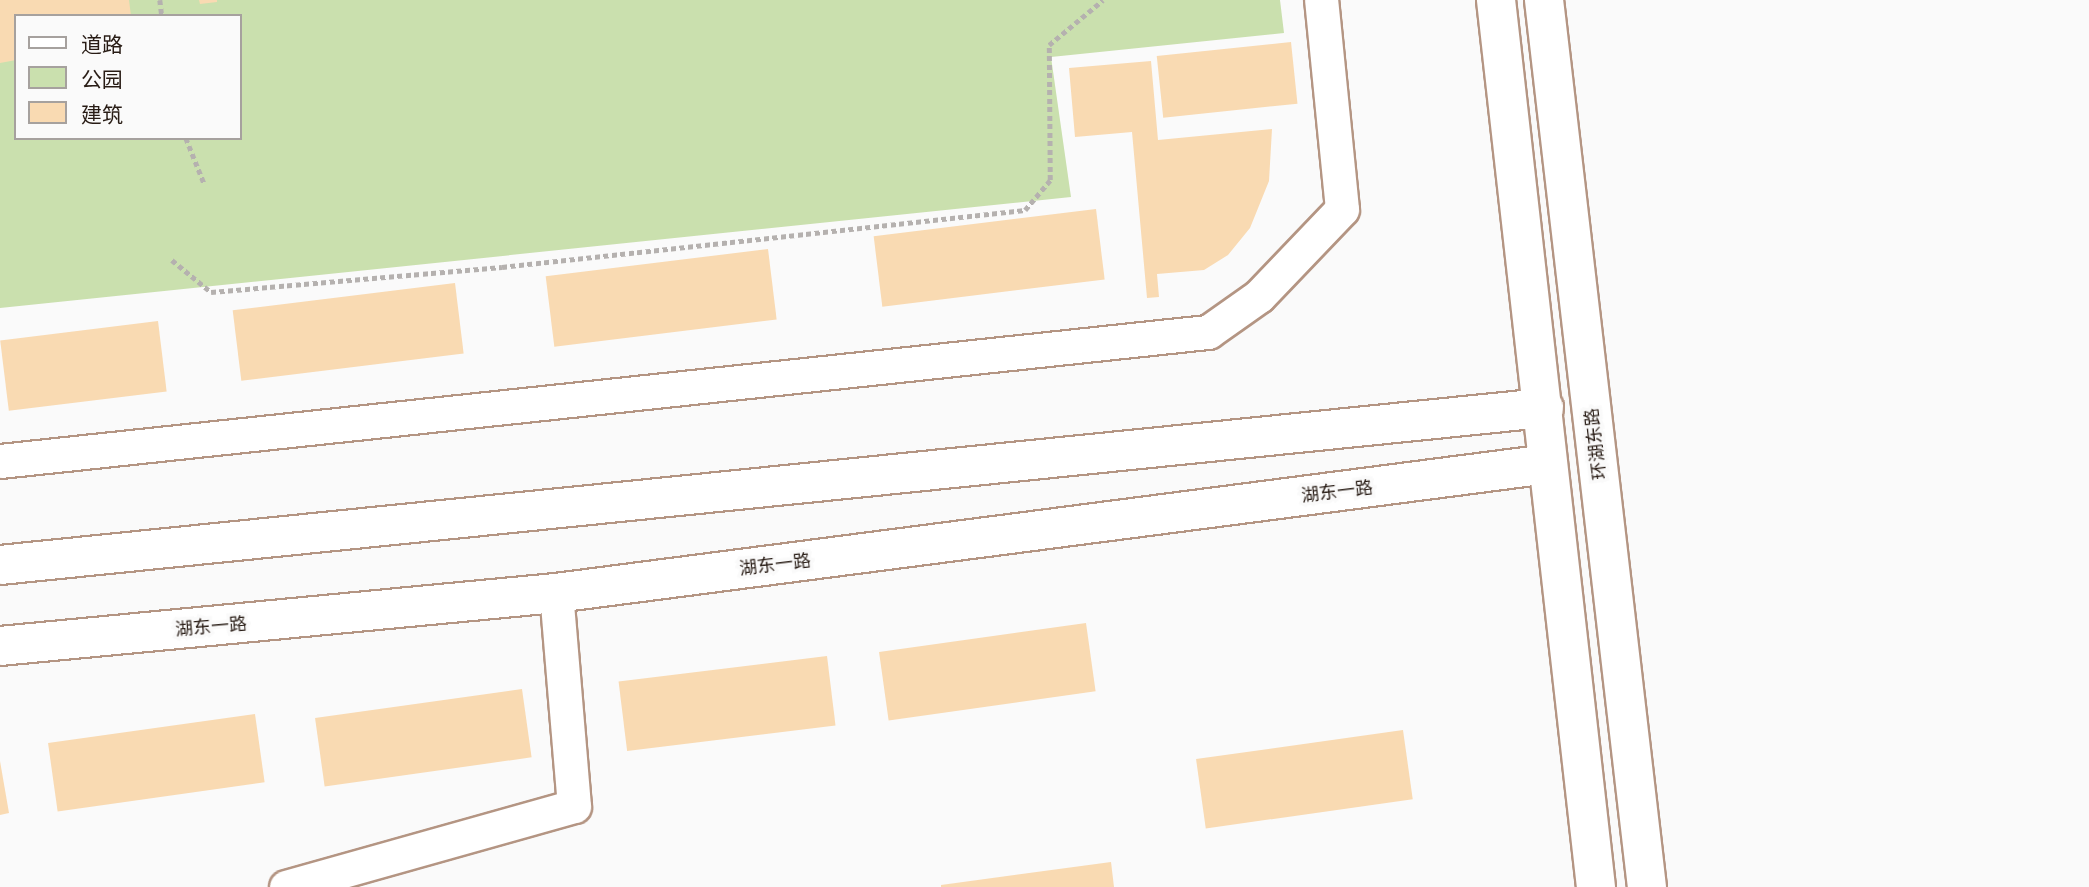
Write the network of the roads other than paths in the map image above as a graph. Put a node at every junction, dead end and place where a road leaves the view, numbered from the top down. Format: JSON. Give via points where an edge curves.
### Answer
{"nodes":[{"id":1,"x":1321,"y":0,"type":"edge"},
{"id":2,"x":1496,"y":0,"type":"edge"},
{"id":3,"x":1544,"y":0,"type":"edge"},
{"id":4,"x":1544,"y":408,"type":"junction"},
{"id":5,"x":0,"y":461,"type":"edge"},
{"id":6,"x":1548,"y":464,"type":"junction"},
{"id":7,"x":0,"y":565,"type":"edge"},
{"id":8,"x":556,"y":593,"type":"junction"},
{"id":9,"x":0,"y":646,"type":"edge"},
{"id":10,"x":286,"y":887,"type":"edge"},
{"id":11,"x":1596,"y":887,"type":"edge"},
{"id":12,"x":1647,"y":887,"type":"edge"}],
"edges":[{"from":1,"to":5,"type":"street","via":[[1342,209],[1259,296],[1208,332]]},
{"from":2,"to":4,"type":"main road"},
{"from":3,"to":12,"type":"main road","name":"环湖东路"},
{"from":4,"to":6,"type":"main road"},
{"from":4,"to":7,"type":"main road"},
{"from":6,"to":8,"type":"main road","name":"湖东一路"},
{"from":6,"to":11,"type":"main road"},
{"from":8,"to":9,"type":"main road","name":"湖东一路"},
{"from":8,"to":10,"type":"street","via":[[574,806]]}]}
